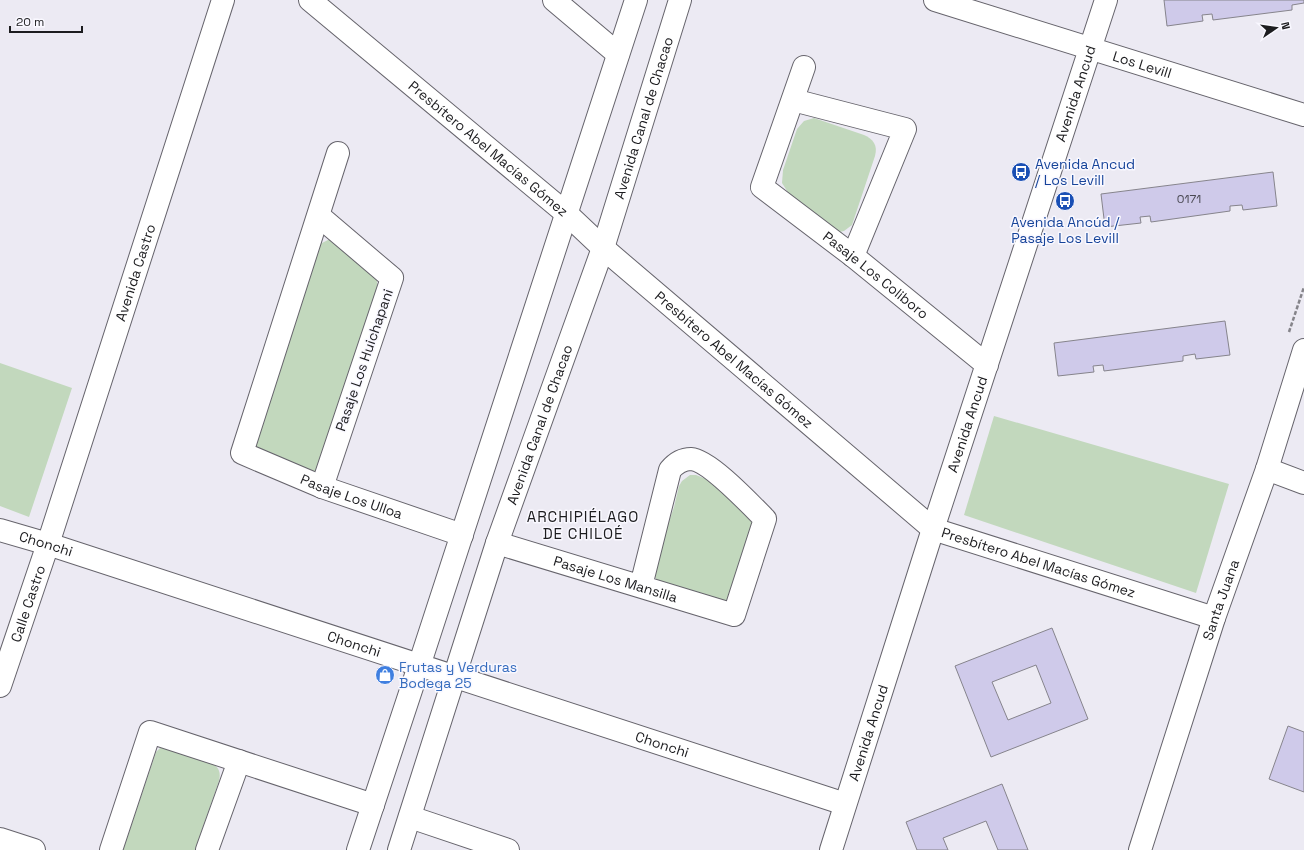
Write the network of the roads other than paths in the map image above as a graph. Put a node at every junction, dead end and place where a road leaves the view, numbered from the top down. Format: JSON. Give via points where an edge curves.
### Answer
{"nodes":[{"id":1,"x":223,"y":0,"type":"edge"},
{"id":2,"x":310,"y":0,"type":"edge"},
{"id":3,"x":554,"y":0,"type":"edge"},
{"id":4,"x":636,"y":0,"type":"edge"},
{"id":5,"x":680,"y":0,"type":"edge"},
{"id":6,"x":936,"y":0,"type":"edge"},
{"id":7,"x":1106,"y":0,"type":"edge"},
{"id":8,"x":1091,"y":48,"type":"junction"},
{"id":9,"x":618,"y":54,"type":"junction"},
{"id":10,"x":804,"y":66,"type":"dead end"},
{"id":11,"x":793,"y":100,"type":"junction"},
{"id":12,"x":1304,"y":115,"type":"edge"},
{"id":13,"x":338,"y":153,"type":"dead end"},
{"id":14,"x":567,"y":214,"type":"junction"},
{"id":15,"x":319,"y":216,"type":"junction"},
{"id":16,"x":603,"y":248,"type":"junction"},
{"id":17,"x":853,"y":256,"type":"junction"},
{"id":18,"x":1304,"y":350,"type":"edge"},
{"id":19,"x":987,"y":366,"type":"junction"},
{"id":20,"x":1267,"y":469,"type":"junction"},
{"id":21,"x":1304,"y":482,"type":"edge"},
{"id":22,"x":322,"y":487,"type":"junction"},
{"id":23,"x":933,"y":529,"type":"junction"},
{"id":24,"x":0,"y":530,"type":"edge"},
{"id":25,"x":462,"y":535,"type":"junction"},
{"id":26,"x":497,"y":542,"type":"junction"},
{"id":27,"x":48,"y":544,"type":"junction"},
{"id":28,"x":641,"y":586,"type":"junction"},
{"id":29,"x":1214,"y":618,"type":"junction"},
{"id":30,"x":419,"y":666,"type":"junction"},
{"id":31,"x":454,"y":677,"type":"junction"},
{"id":32,"x":0,"y":686,"type":"edge"},
{"id":33,"x":239,"y":761,"type":"junction"},
{"id":34,"x":845,"y":804,"type":"junction"},
{"id":35,"x":372,"y":805,"type":"junction"},
{"id":36,"x":410,"y":817,"type":"junction"},
{"id":37,"x":0,"y":839,"type":"edge"},
{"id":38,"x":34,"y":850,"type":"edge"},
{"id":39,"x":111,"y":850,"type":"edge"},
{"id":40,"x":207,"y":850,"type":"edge"},
{"id":41,"x":358,"y":850,"type":"edge"},
{"id":42,"x":399,"y":850,"type":"edge"},
{"id":43,"x":508,"y":850,"type":"edge"},
{"id":44,"x":831,"y":850,"type":"edge"},
{"id":45,"x":1140,"y":850,"type":"edge"}],
"edges":[{"from":1,"to":27,"type":"street","name":"Avenida Castro"},
{"from":2,"to":14,"type":"street","name":"Presbítero Abel Macías Gómez"},
{"from":3,"to":9,"type":"street"},
{"from":4,"to":9,"type":"street"},
{"from":5,"to":16,"type":"street","name":"Avenida Canal de Chacao"},
{"from":6,"to":8,"type":"street","name":"Los Levill"},
{"from":7,"to":8,"type":"street","name":"Avenida Ancud"},
{"from":8,"to":12,"type":"street","name":"Los Levill"},
{"from":8,"to":19,"type":"street","name":"Avenida Ancud"},
{"from":9,"to":14,"type":"street"},
{"from":10,"to":11,"type":"street"},
{"from":11,"to":17,"type":"street","name":"Pasaje Los Coliboro","via":[[762,187]]},
{"from":11,"to":17,"type":"street","via":[[905,129]]},
{"from":13,"to":15,"type":"street"},
{"from":14,"to":16,"type":"street","name":"Presbítero Abel Macías Gómez"},
{"from":14,"to":25,"type":"street"},
{"from":15,"to":22,"type":"street","name":"Pasaje Los Huichapani","via":[[392,278]]},
{"from":15,"to":22,"type":"street","name":"Pasaje Los Ulloa","via":[[242,454]]},
{"from":16,"to":23,"type":"street","name":"Presbítero Abel Macías Gómez"},
{"from":16,"to":26,"type":"street","name":"Avenida Canal de Chacao"},
{"from":17,"to":19,"type":"street","name":"Pasaje Los Coliboro"},
{"from":18,"to":20,"type":"street","name":"Santa Juana"},
{"from":19,"to":23,"type":"street","name":"Avenida Ancud"},
{"from":20,"to":21,"type":"street"},
{"from":20,"to":29,"type":"street","name":"Santa Juana"},
{"from":22,"to":25,"type":"street","name":"Pasaje Los Ulloa"},
{"from":23,"to":29,"type":"street","name":"Presbítero Abel Macías Gómez"},
{"from":23,"to":34,"type":"street","name":"Avenida Ancud"},
{"from":24,"to":27,"type":"street","name":"Chonchi"},
{"from":25,"to":30,"type":"street"},
{"from":26,"to":28,"type":"street","name":"Pasaje Los Mansilla"},
{"from":26,"to":31,"type":"street","name":"Avenida Canal de Chacao"},
{"from":27,"to":30,"type":"street","name":"Chonchi"},
{"from":27,"to":32,"type":"street","name":"Calle Castro"},
{"from":28,"to":28,"type":"street","name":"Pasaje Los Mansilla","via":[[670,470],[675,464],[692,459],[704,463],[765,519],[734,615]]},
{"from":29,"to":45,"type":"street","name":"Santa Juana"},
{"from":30,"to":31,"type":"street","name":"Chonchi"},
{"from":30,"to":35,"type":"street"},
{"from":31,"to":34,"type":"street","name":"Chonchi"},
{"from":31,"to":36,"type":"street","name":"Avenida Canal de Chacao"},
{"from":33,"to":35,"type":"street"},
{"from":33,"to":39,"type":"street","via":[[150,732]]},
{"from":33,"to":40,"type":"street"},
{"from":34,"to":44,"type":"street","name":"Avenida Ancud"},
{"from":35,"to":41,"type":"street"},
{"from":36,"to":42,"type":"street","name":"Avenida Canal de Chacao"},
{"from":36,"to":43,"type":"street"},
{"from":37,"to":38,"type":"street"}]}
